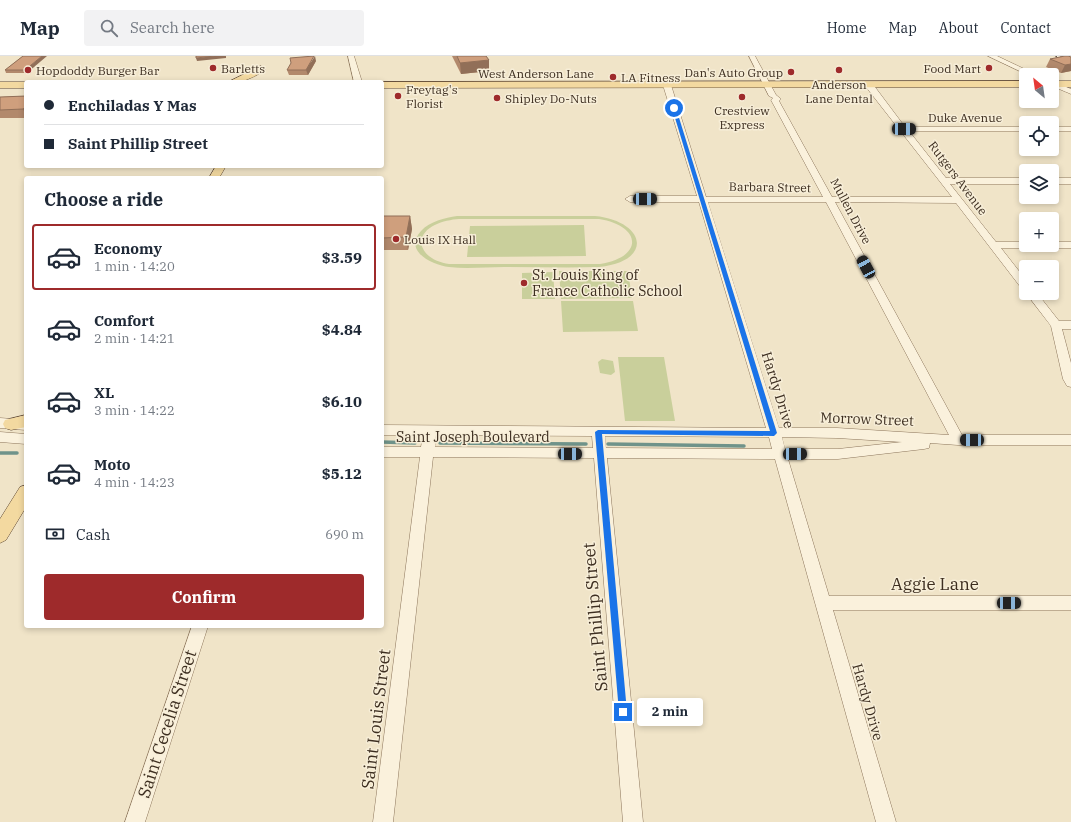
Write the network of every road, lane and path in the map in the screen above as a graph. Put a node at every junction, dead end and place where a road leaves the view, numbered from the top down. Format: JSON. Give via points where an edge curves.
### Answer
{"nodes":[{"id":1,"x":351,"y":56,"type":"edge"},
{"id":2,"x":752,"y":56,"type":"edge"},
{"id":3,"x":990,"y":56,"type":"edge"},
{"id":4,"x":264,"y":58,"type":"dead end"},
{"id":5,"x":261,"y":69,"type":"junction"},
{"id":6,"x":1019,"y":69,"type":"edge"},
{"id":7,"x":238,"y":80,"type":"edge"},
{"id":8,"x":261,"y":80,"type":"dead end"},
{"id":9,"x":357,"y":80,"type":"edge"},
{"id":10,"x":1019,"y":84,"type":"edge"},
{"id":11,"x":1059,"y":84,"type":"edge"},
{"id":12,"x":1071,"y":84,"type":"edge"},
{"id":13,"x":0,"y":85,"type":"edge"},
{"id":14,"x":24,"y":85,"type":"edge"},
{"id":15,"x":384,"y":85,"type":"edge"},
{"id":16,"x":667,"y":85,"type":"junction"},
{"id":17,"x":767,"y":85,"type":"junction"},
{"id":18,"x":869,"y":85,"type":"junction"},
{"id":19,"x":1059,"y":87,"type":"edge"},
{"id":20,"x":0,"y":89,"type":"edge"},
{"id":21,"x":24,"y":89,"type":"edge"},
{"id":22,"x":1071,"y":92,"type":"edge"},
{"id":23,"x":904,"y":129,"type":"junction"},
{"id":24,"x":1019,"y":129,"type":"edge"},
{"id":25,"x":1059,"y":129,"type":"edge"},
{"id":26,"x":1071,"y":129,"type":"edge"},
{"id":27,"x":944,"y":181,"type":"junction"},
{"id":28,"x":1019,"y":181,"type":"edge"},
{"id":29,"x":1059,"y":181,"type":"edge"},
{"id":30,"x":1071,"y":181,"type":"edge"},
{"id":31,"x":703,"y":198,"type":"junction"},
{"id":32,"x":630,"y":199,"type":"dead end"},
{"id":33,"x":830,"y":200,"type":"junction"},
{"id":34,"x":958,"y":200,"type":"junction"},
{"id":35,"x":993,"y":245,"type":"junction"},
{"id":36,"x":1071,"y":245,"type":"edge"},
{"id":37,"x":1019,"y":278,"type":"edge"},
{"id":38,"x":1036,"y":300,"type":"edge"},
{"id":39,"x":1056,"y":325,"type":"junction"},
{"id":40,"x":1071,"y":325,"type":"edge"},
{"id":41,"x":1071,"y":383,"type":"edge"},
{"id":42,"x":24,"y":421,"type":"edge"},
{"id":43,"x":12,"y":424,"type":"edge"},
{"id":44,"x":384,"y":430,"type":"edge"},
{"id":45,"x":430,"y":431,"type":"junction"},
{"id":46,"x":598,"y":432,"type":"junction"},
{"id":47,"x":774,"y":433,"type":"junction"},
{"id":48,"x":0,"y":437,"type":"edge"},
{"id":49,"x":24,"y":440,"type":"edge"},
{"id":50,"x":958,"y":440,"type":"junction"},
{"id":51,"x":1071,"y":440,"type":"edge"},
{"id":52,"x":384,"y":452,"type":"edge"},
{"id":53,"x":427,"y":453,"type":"junction"},
{"id":54,"x":599,"y":454,"type":"junction"},
{"id":55,"x":780,"y":455,"type":"junction"},
{"id":56,"x":24,"y":495,"type":"edge"},
{"id":57,"x":0,"y":534,"type":"edge"},
{"id":58,"x":822,"y":603,"type":"junction"},
{"id":59,"x":1071,"y":603,"type":"edge"},
{"id":60,"x":199,"y":628,"type":"edge"},
{"id":61,"x":135,"y":822,"type":"edge"},
{"id":62,"x":383,"y":822,"type":"edge"},
{"id":63,"x":633,"y":822,"type":"edge"},
{"id":64,"x":886,"y":822,"type":"edge"}],
"edges":[{"from":1,"to":9,"type":"street"},
{"from":2,"to":17,"type":"street","name":"Mullen Drive"},
{"from":3,"to":6,"type":"street"},
{"from":4,"to":5,"type":"main road"},
{"from":5,"to":7,"type":"main road"},
{"from":5,"to":8,"type":"main road"},
{"from":10,"to":18,"type":"main road","name":"West Anderson Lane"},
{"from":11,"to":12,"type":"main road"},
{"from":13,"to":14,"type":"main road"},
{"from":15,"to":16,"type":"main road","name":"West Anderson Lane"},
{"from":16,"to":17,"type":"main road","name":"West Anderson Lane"},
{"from":16,"to":31,"type":"street","name":"Hardy Drive"},
{"from":17,"to":18,"type":"main road","name":"West Anderson Lane"},
{"from":17,"to":33,"type":"street","name":"Mullen Drive"},
{"from":18,"to":23,"type":"street","name":"Rutgers Avenue"},
{"from":19,"to":22,"type":"street"},
{"from":20,"to":21,"type":"main road"},
{"from":23,"to":24,"type":"street","name":"Duke Avenue"},
{"from":23,"to":27,"type":"street","name":"Rutgers Avenue"},
{"from":25,"to":26,"type":"street"},
{"from":27,"to":28,"type":"street"},
{"from":27,"to":34,"type":"street","name":"Rutgers Avenue"},
{"from":29,"to":30,"type":"street"},
{"from":31,"to":32,"type":"street","name":"Barbara Street"},
{"from":31,"to":33,"type":"street","name":"Barbara Street"},
{"from":31,"to":47,"type":"street","name":"Hardy Drive"},
{"from":33,"to":34,"type":"street","name":"Barbara Street"},
{"from":33,"to":50,"type":"street","name":"Mullen Drive"},
{"from":34,"to":35,"type":"street","name":"Rutgers Avenue"},
{"from":35,"to":36,"type":"street"},
{"from":35,"to":37,"type":"street","name":"Rutgers Avenue"},
{"from":38,"to":39,"type":"street"},
{"from":39,"to":40,"type":"street"},
{"from":39,"to":41,"type":"street"},
{"from":42,"to":43,"type":"main road"},
{"from":44,"to":45,"type":"street","name":"Saint Joseph Boulevard"},
{"from":45,"to":46,"type":"street","name":"Saint Joseph Boulevard"},
{"from":45,"to":53,"type":"street","name":"Saint Louis Street"},
{"from":46,"to":47,"type":"street","name":"Saint Joseph Boulevard"},
{"from":46,"to":54,"type":"street","name":"Saint Phillip Street"},
{"from":47,"to":50,"type":"street","name":"Morrow Street","via":[[837,433]]},
{"from":47,"to":55,"type":"street","name":"Hardy Drive"},
{"from":48,"to":49,"type":"street"},
{"from":50,"to":51,"type":"street","name":"Morrow Street"},
{"from":50,"to":55,"type":"street","name":"Morrow Street","via":[[838,454]]},
{"from":52,"to":53,"type":"street","name":"Saint Joseph Boulevard"},
{"from":53,"to":54,"type":"street","name":"Saint Joseph Boulevard"},
{"from":53,"to":62,"type":"street","name":"Saint Louis Street"},
{"from":54,"to":55,"type":"street","name":"Saint Joseph Boulevard"},
{"from":54,"to":63,"type":"street","name":"Saint Phillip Street"},
{"from":55,"to":58,"type":"street","name":"Hardy Drive"},
{"from":56,"to":57,"type":"main road"},
{"from":58,"to":59,"type":"street","name":"Aggie Lane"},
{"from":58,"to":64,"type":"street","name":"Hardy Drive"},
{"from":60,"to":61,"type":"street","name":"Saint Cecelia Street"}]}
